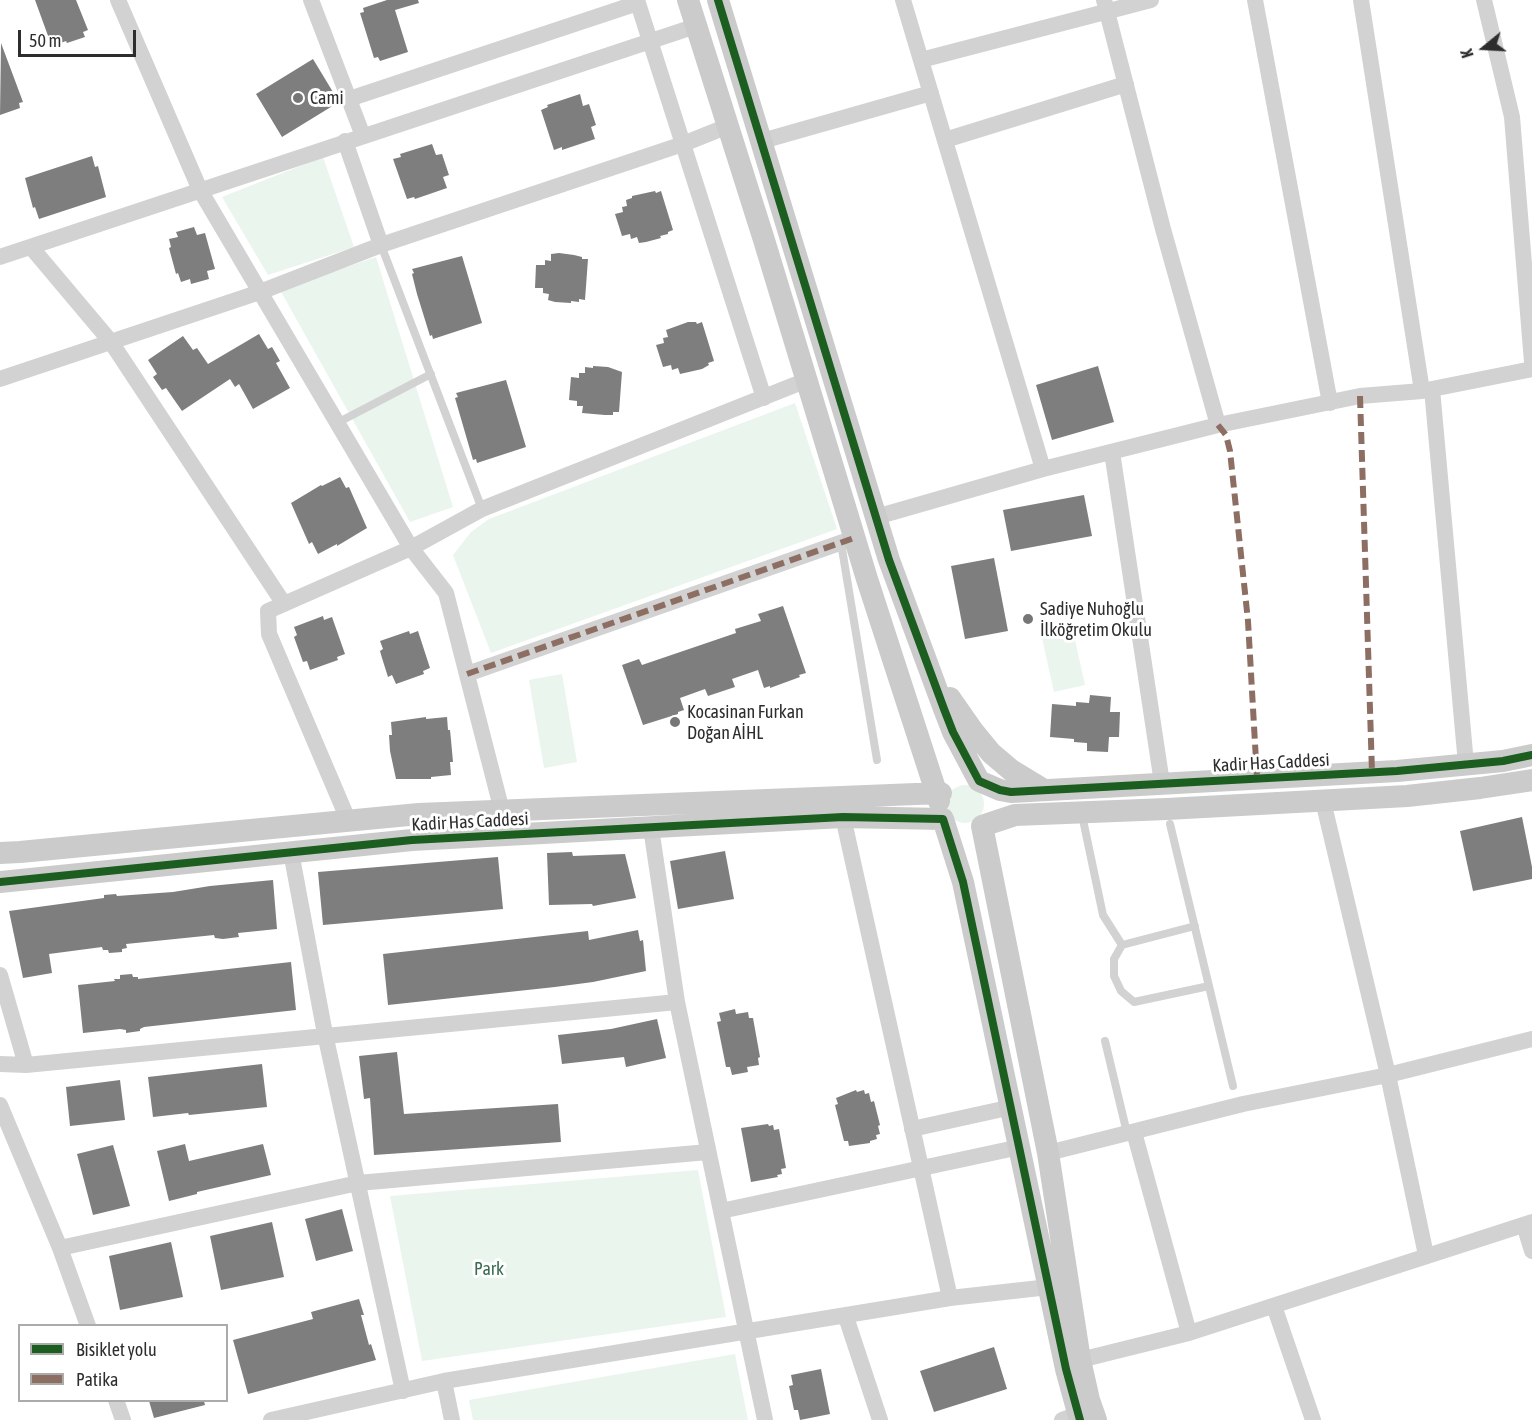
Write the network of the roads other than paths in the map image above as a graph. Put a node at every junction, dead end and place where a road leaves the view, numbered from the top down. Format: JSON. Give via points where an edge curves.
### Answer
{"nodes":[{"id":1,"x":118,"y":0,"type":"edge"},
{"id":2,"x":311,"y":0,"type":"edge"},
{"id":3,"x":688,"y":0,"type":"edge"},
{"id":4,"x":718,"y":0,"type":"edge"},
{"id":5,"x":903,"y":0,"type":"edge"},
{"id":6,"x":1151,"y":0,"type":"edge"},
{"id":7,"x":1254,"y":0,"type":"edge"},
{"id":8,"x":1361,"y":0,"type":"edge"},
{"id":9,"x":1484,"y":0,"type":"edge"},
{"id":10,"x":637,"y":2,"type":"edge"},
{"id":11,"x":1105,"y":6,"type":"edge"},
{"id":12,"x":696,"y":26,"type":"junction"},
{"id":13,"x":650,"y":40,"type":"junction"},
{"id":14,"x":921,"y":60,"type":"junction"},
{"id":15,"x":1126,"y":84,"type":"junction"},
{"id":16,"x":931,"y":93,"type":"junction"},
{"id":17,"x":349,"y":99,"type":"junction"},
{"id":18,"x":728,"y":126,"type":"junction"},
{"id":19,"x":363,"y":135,"type":"junction"},
{"id":20,"x":945,"y":140,"type":"junction"},
{"id":21,"x":345,"y":141,"type":"junction"},
{"id":22,"x":762,"y":141,"type":"junction"},
{"id":23,"x":683,"y":144,"type":"junction"},
{"id":24,"x":200,"y":190,"type":"junction"},
{"id":25,"x":381,"y":245,"type":"junction"},
{"id":26,"x":31,"y":247,"type":"junction"},
{"id":27,"x":0,"y":257,"type":"edge"},
{"id":28,"x":260,"y":292,"type":"junction"},
{"id":29,"x":111,"y":342,"type":"junction"},
{"id":30,"x":1532,"y":362,"type":"edge"},
{"id":31,"x":1532,"y":369,"type":"edge"},
{"id":32,"x":431,"y":374,"type":"junction"},
{"id":33,"x":0,"y":379,"type":"edge"},
{"id":34,"x":807,"y":380,"type":"junction"},
{"id":35,"x":1427,"y":390,"type":"junction"},
{"id":36,"x":764,"y":398,"type":"junction"},
{"id":37,"x":1330,"y":403,"type":"junction"},
{"id":38,"x":337,"y":423,"type":"junction"},
{"id":39,"x":1218,"y":425,"type":"junction"},
{"id":40,"x":1112,"y":452,"type":"junction"},
{"id":41,"x":1043,"y":469,"type":"junction"},
{"id":42,"x":482,"y":509,"type":"junction"},
{"id":43,"x":876,"y":517,"type":"junction"},
{"id":44,"x":848,"y":541,"type":"junction"},
{"id":45,"x":411,"y":548,"type":"junction"},
{"id":46,"x":284,"y":604,"type":"junction"},
{"id":47,"x":922,"y":650,"type":"junction"},
{"id":48,"x":467,"y":674,"type":"junction"},
{"id":49,"x":1532,"y":755,"type":"edge"},
{"id":50,"x":877,"y":760,"type":"dead end"},
{"id":51,"x":1466,"y":764,"type":"junction"},
{"id":52,"x":1532,"y":780,"type":"edge"},
{"id":53,"x":979,"y":781,"type":"junction"},
{"id":54,"x":1162,"y":783,"type":"junction"},
{"id":55,"x":1044,"y":790,"type":"junction"},
{"id":56,"x":940,"y":801,"type":"junction"},
{"id":57,"x":1323,"y":801,"type":"junction"},
{"id":58,"x":502,"y":811,"type":"junction"},
{"id":59,"x":1081,"y":812,"type":"junction"},
{"id":60,"x":843,"y":817,"type":"junction"},
{"id":61,"x":349,"y":822,"type":"junction"},
{"id":62,"x":1170,"y":824,"type":"dead end"},
{"id":63,"x":981,"y":826,"type":"junction"},
{"id":64,"x":651,"y":828,"type":"junction"},
{"id":65,"x":291,"y":852,"type":"junction"},
{"id":66,"x":0,"y":853,"type":"edge"},
{"id":67,"x":0,"y":882,"type":"edge"},
{"id":68,"x":1195,"y":926,"type":"junction"},
{"id":69,"x":1122,"y":945,"type":"junction"},
{"id":70,"x":0,"y":975,"type":"edge"},
{"id":71,"x":1209,"y":986,"type":"junction"},
{"id":72,"x":676,"y":1002,"type":"junction"},
{"id":73,"x":325,"y":1034,"type":"junction"},
{"id":74,"x":1532,"y":1039,"type":"edge"},
{"id":75,"x":1105,"y":1041,"type":"dead end"},
{"id":76,"x":0,"y":1064,"type":"edge"},
{"id":77,"x":26,"y":1065,"type":"junction"},
{"id":78,"x":1388,"y":1075,"type":"junction"},
{"id":79,"x":1233,"y":1086,"type":"dead end"},
{"id":80,"x":0,"y":1105,"type":"edge"},
{"id":81,"x":1012,"y":1107,"type":"junction"},
{"id":82,"x":912,"y":1129,"type":"junction"},
{"id":83,"x":1131,"y":1132,"type":"junction"},
{"id":84,"x":1020,"y":1147,"type":"junction"},
{"id":85,"x":708,"y":1152,"type":"junction"},
{"id":86,"x":1048,"y":1153,"type":"junction"},
{"id":87,"x":921,"y":1168,"type":"junction"},
{"id":88,"x":358,"y":1183,"type":"junction"},
{"id":89,"x":721,"y":1211,"type":"junction"},
{"id":90,"x":1528,"y":1223,"type":"edge"},
{"id":91,"x":60,"y":1248,"type":"junction"},
{"id":92,"x":1532,"y":1251,"type":"edge"},
{"id":93,"x":1426,"y":1256,"type":"junction"},
{"id":94,"x":1049,"y":1287,"type":"junction"},
{"id":95,"x":950,"y":1298,"type":"junction"},
{"id":96,"x":1274,"y":1306,"type":"junction"},
{"id":97,"x":846,"y":1317,"type":"junction"},
{"id":98,"x":87,"y":1324,"type":"edge"},
{"id":99,"x":746,"y":1331,"type":"junction"},
{"id":100,"x":1189,"y":1333,"type":"junction"},
{"id":101,"x":1073,"y":1365,"type":"junction"},
{"id":102,"x":444,"y":1382,"type":"junction"},
{"id":103,"x":403,"y":1390,"type":"junction"},
{"id":104,"x":116,"y":1402,"type":"edge"},
{"id":105,"x":1079,"y":1418,"type":"edge"},
{"id":106,"x":123,"y":1420,"type":"edge"},
{"id":107,"x":272,"y":1420,"type":"edge"},
{"id":108,"x":452,"y":1420,"type":"edge"},
{"id":109,"x":765,"y":1420,"type":"edge"},
{"id":110,"x":880,"y":1420,"type":"edge"},
{"id":111,"x":1313,"y":1420,"type":"edge"}],
"edges":[{"from":1,"to":24,"type":"street"},
{"from":2,"to":17,"type":"street"},
{"from":3,"to":12,"type":"street"},
{"from":4,"to":22,"type":"street"},
{"from":5,"to":14,"type":"street"},
{"from":6,"to":11,"type":"street"},
{"from":7,"to":37,"type":"street"},
{"from":8,"to":35,"type":"street"},
{"from":9,"to":30,"type":"street","via":[[1512,117]]},
{"from":10,"to":13,"type":"street"},
{"from":10,"to":17,"type":"street"},
{"from":11,"to":14,"type":"street"},
{"from":11,"to":15,"type":"street"},
{"from":12,"to":13,"type":"street"},
{"from":12,"to":18,"type":"street"},
{"from":13,"to":19,"type":"street"},
{"from":13,"to":23,"type":"street"},
{"from":14,"to":16,"type":"street"},
{"from":15,"to":20,"type":"street"},
{"from":15,"to":39,"type":"street"},
{"from":16,"to":20,"type":"street"},
{"from":16,"to":22,"type":"street"},
{"from":17,"to":19,"type":"street"},
{"from":18,"to":23,"type":"street"},
{"from":18,"to":34,"type":"street"},
{"from":19,"to":21,"type":"street"},
{"from":20,"to":41,"type":"street"},
{"from":21,"to":24,"type":"street"},
{"from":21,"to":25,"type":"street"},
{"from":22,"to":43,"type":"street"},
{"from":23,"to":25,"type":"street"},
{"from":23,"to":36,"type":"street"},
{"from":24,"to":26,"type":"street"},
{"from":24,"to":28,"type":"street"},
{"from":25,"to":28,"type":"street"},
{"from":25,"to":32,"type":"lane"},
{"from":26,"to":27,"type":"street"},
{"from":26,"to":29,"type":"street"},
{"from":28,"to":29,"type":"street"},
{"from":28,"to":38,"type":"street"},
{"from":29,"to":33,"type":"street"},
{"from":29,"to":46,"type":"street"},
{"from":31,"to":35,"type":"street"},
{"from":32,"to":38,"type":"lane"},
{"from":32,"to":42,"type":"lane"},
{"from":34,"to":36,"type":"street"},
{"from":34,"to":44,"type":"street"},
{"from":35,"to":37,"type":"street"},
{"from":35,"to":51,"type":"street"},
{"from":36,"to":42,"type":"street"},
{"from":37,"to":39,"type":"street"},
{"from":38,"to":45,"type":"street"},
{"from":39,"to":40,"type":"street"},
{"from":40,"to":41,"type":"street"},
{"from":40,"to":54,"type":"street"},
{"from":41,"to":43,"type":"street"},
{"from":42,"to":45,"type":"street"},
{"from":43,"to":47,"type":"street"},
{"from":44,"to":48,"type":"street"},
{"from":44,"to":50,"type":"lane"},
{"from":44,"to":56,"type":"street"},
{"from":45,"to":46,"type":"street"},
{"from":45,"to":48,"type":"street","via":[[446,593]]},
{"from":46,"to":61,"type":"street","via":[[268,611],[269,634]]},
{"from":47,"to":53,"type":"street","via":[[953,732]]},
{"from":47,"to":55,"type":"street","via":[[983,745],[1011,770]]},
{"from":48,"to":58,"type":"street"},
{"from":49,"to":51,"type":"street","name":"Kadir Has Caddesi"},
{"from":51,"to":54,"type":"street","name":"Kadir Has Caddesi"},
{"from":52,"to":57,"type":"street","via":[[1407,796]]},
{"from":53,"to":55,"type":"street","name":"Kadir Has Caddesi","via":[[1011,792]]},
{"from":53,"to":56,"type":"street","via":[[962,777],[954,780]]},
{"from":53,"to":63,"type":"street","via":[[992,802]]},
{"from":54,"to":55,"type":"street","name":"Kadir Has Caddesi"},
{"from":56,"to":58,"type":"street","name":"Kadir Has Caddesi"},
{"from":56,"to":60,"type":"street","name":"Kadir Has Caddesi"},
{"from":56,"to":63,"type":"street","via":[[957,829],[966,831]]},
{"from":56,"to":81,"type":"street","via":[[963,882]]},
{"from":57,"to":59,"type":"street"},
{"from":57,"to":78,"type":"street"},
{"from":58,"to":61,"type":"street","name":"Kadir Has Caddesi"},
{"from":59,"to":63,"type":"street","via":[[1015,815]]},
{"from":59,"to":69,"type":"lane","via":[[1103,915]]},
{"from":60,"to":64,"type":"street","name":"Kadir Has Caddesi"},
{"from":60,"to":82,"type":"street"},
{"from":61,"to":66,"type":"street","name":"Kadir Has Caddesi"},
{"from":62,"to":68,"type":"lane"},
{"from":63,"to":86,"type":"street"},
{"from":64,"to":65,"type":"street","name":"Kadir Has Caddesi","via":[[412,840]]},
{"from":64,"to":72,"type":"street"},
{"from":65,"to":67,"type":"street","name":"Kadir Has Caddesi"},
{"from":65,"to":73,"type":"street"},
{"from":68,"to":69,"type":"lane"},
{"from":68,"to":71,"type":"lane"},
{"from":69,"to":71,"type":"lane","via":[[1114,960],[1114,976],[1121,991],[1134,1002]]},
{"from":70,"to":77,"type":"street"},
{"from":71,"to":79,"type":"lane"},
{"from":72,"to":73,"type":"street"},
{"from":72,"to":85,"type":"street"},
{"from":73,"to":77,"type":"street"},
{"from":73,"to":88,"type":"street"},
{"from":74,"to":78,"type":"street"},
{"from":75,"to":83,"type":"lane"},
{"from":76,"to":77,"type":"street"},
{"from":78,"to":83,"type":"street"},
{"from":78,"to":93,"type":"street"},
{"from":80,"to":91,"type":"street"},
{"from":81,"to":82,"type":"street"},
{"from":81,"to":84,"type":"street"},
{"from":82,"to":87,"type":"street"},
{"from":83,"to":86,"type":"street"},
{"from":83,"to":100,"type":"street"},
{"from":84,"to":87,"type":"street"},
{"from":84,"to":94,"type":"street"},
{"from":85,"to":88,"type":"street"},
{"from":85,"to":89,"type":"street"},
{"from":86,"to":101,"type":"street"},
{"from":87,"to":89,"type":"street"},
{"from":87,"to":95,"type":"street"},
{"from":88,"to":91,"type":"street"},
{"from":88,"to":103,"type":"street"},
{"from":89,"to":99,"type":"street"},
{"from":90,"to":92,"type":"street"},
{"from":90,"to":93,"type":"street"},
{"from":91,"to":98,"type":"street"},
{"from":93,"to":96,"type":"street"},
{"from":94,"to":95,"type":"street"},
{"from":94,"to":101,"type":"street"},
{"from":95,"to":97,"type":"street"},
{"from":96,"to":100,"type":"street"},
{"from":96,"to":111,"type":"street"},
{"from":97,"to":99,"type":"street"},
{"from":97,"to":110,"type":"street"},
{"from":99,"to":102,"type":"street"},
{"from":99,"to":109,"type":"street"},
{"from":100,"to":101,"type":"street"},
{"from":101,"to":105,"type":"street"},
{"from":102,"to":103,"type":"street"},
{"from":102,"to":108,"type":"street"},
{"from":103,"to":107,"type":"street"},
{"from":104,"to":106,"type":"street"}]}
